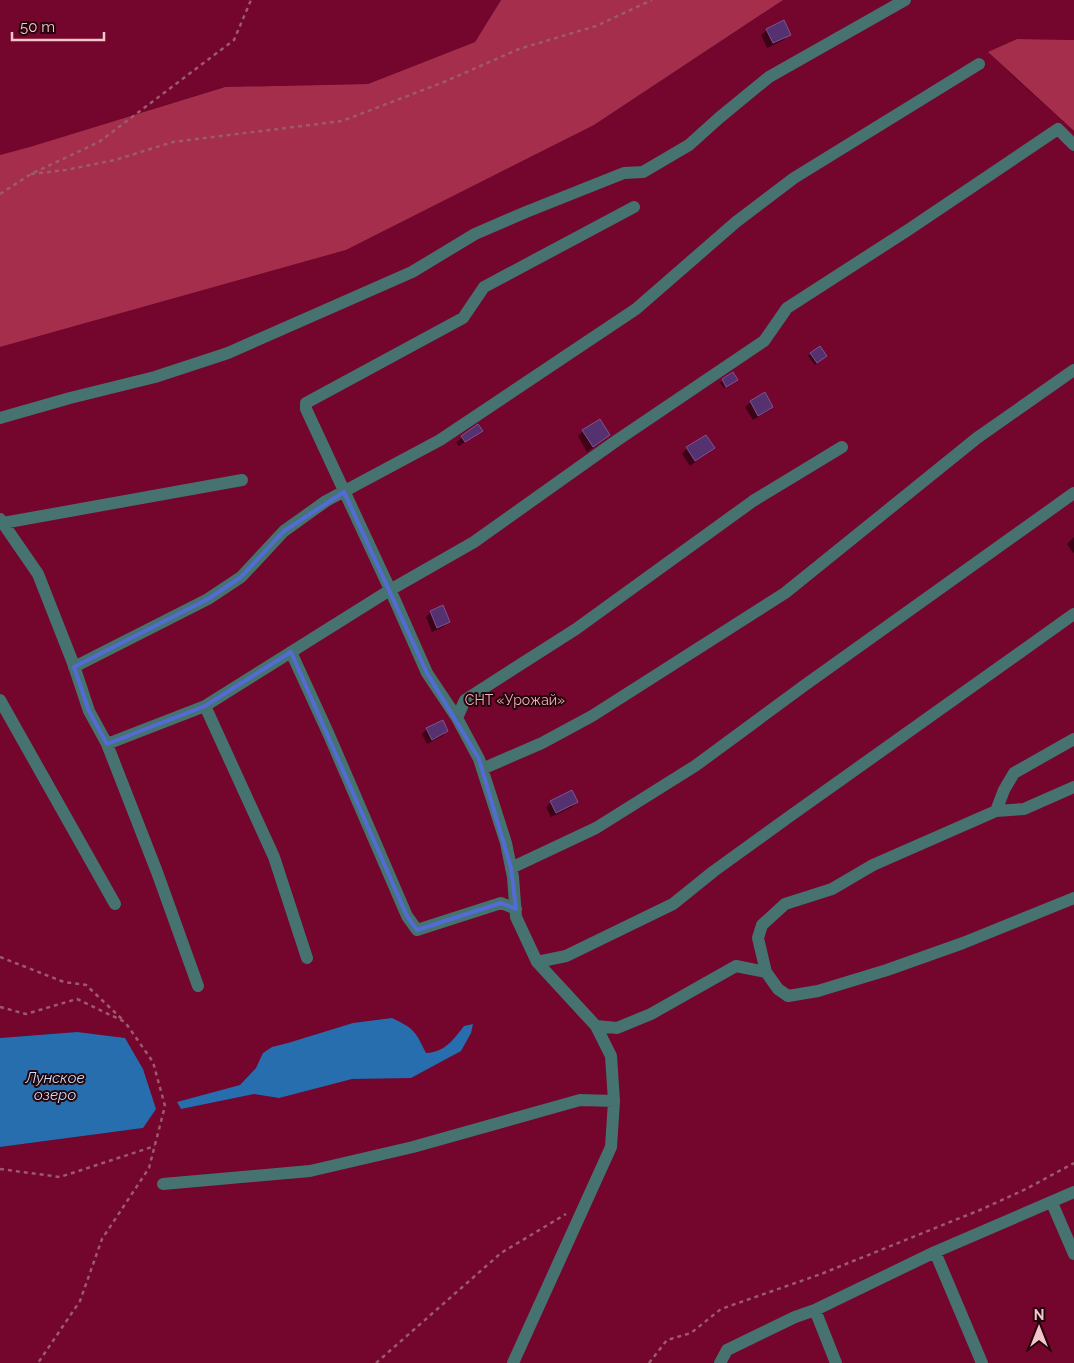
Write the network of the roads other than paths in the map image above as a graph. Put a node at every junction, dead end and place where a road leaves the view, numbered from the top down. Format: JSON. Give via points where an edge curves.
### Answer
{"nodes":[{"id":1,"x":905,"y":0,"type":"edge"},
{"id":2,"x":979,"y":64,"type":"dead end"},
{"id":3,"x":1074,"y":145,"type":"edge"},
{"id":4,"x":634,"y":206,"type":"dead end"},
{"id":5,"x":1074,"y":370,"type":"edge"},
{"id":6,"x":0,"y":418,"type":"edge"},
{"id":7,"x":842,"y":448,"type":"dead end"},
{"id":8,"x":242,"y":480,"type":"dead end"},
{"id":9,"x":344,"y":492,"type":"junction"},
{"id":10,"x":1074,"y":493,"type":"edge"},
{"id":11,"x":1,"y":521,"type":"edge"},
{"id":12,"x":390,"y":590,"type":"junction"},
{"id":13,"x":1074,"y":614,"type":"edge"},
{"id":14,"x":291,"y":652,"type":"junction"},
{"id":15,"x":74,"y":667,"type":"junction"},
{"id":16,"x":0,"y":700,"type":"edge"},
{"id":17,"x":205,"y":706,"type":"junction"},
{"id":18,"x":457,"y":718,"type":"junction"},
{"id":19,"x":1074,"y":739,"type":"edge"},
{"id":20,"x":107,"y":744,"type":"junction"},
{"id":21,"x":482,"y":769,"type":"junction"},
{"id":22,"x":1074,"y":787,"type":"edge"},
{"id":23,"x":996,"y":811,"type":"junction"},
{"id":24,"x":511,"y":868,"type":"junction"},
{"id":25,"x":1074,"y":898,"type":"edge"},
{"id":26,"x":115,"y":904,"type":"dead end"},
{"id":27,"x":516,"y":909,"type":"junction"},
{"id":28,"x":307,"y":958,"type":"dead end"},
{"id":29,"x":537,"y":962,"type":"junction"},
{"id":30,"x":766,"y":972,"type":"junction"},
{"id":31,"x":198,"y":986,"type":"dead end"},
{"id":32,"x":596,"y":1026,"type":"junction"},
{"id":33,"x":614,"y":1101,"type":"junction"},
{"id":34,"x":163,"y":1184,"type":"dead end"},
{"id":35,"x":1074,"y":1192,"type":"edge"},
{"id":36,"x":1052,"y":1202,"type":"junction"},
{"id":37,"x":935,"y":1252,"type":"junction"},
{"id":38,"x":1074,"y":1254,"type":"edge"},
{"id":39,"x":815,"y":1310,"type":"junction"},
{"id":40,"x":513,"y":1363,"type":"edge"},
{"id":41,"x":720,"y":1363,"type":"edge"},
{"id":42,"x":836,"y":1363,"type":"edge"},
{"id":43,"x":982,"y":1363,"type":"edge"}],
"edges":[{"from":1,"to":6,"type":"street","via":[[769,77],[689,146],[643,172],[624,173],[475,234],[412,272],[228,353],[155,377]]},
{"from":2,"to":9,"type":"street","via":[[794,178],[736,222],[636,310],[440,440]]},
{"from":3,"to":12,"type":"street","via":[[1058,129],[787,308],[764,341],[474,542]]},
{"from":4,"to":9,"type":"street","via":[[484,287],[463,318],[306,403]]},
{"from":5,"to":21,"type":"street","via":[[977,438],[785,593],[592,716],[542,743]]},
{"from":7,"to":18,"type":"street","via":[[753,501],[576,629],[465,700]]},
{"from":8,"to":11,"type":"street"},
{"from":9,"to":12,"type":"street"},
{"from":9,"to":15,"type":"street","via":[[284,531],[241,577],[208,599]]},
{"from":10,"to":24,"type":"street","via":[[695,766],[596,828]]},
{"from":11,"to":15,"type":"street","via":[[38,574]]},
{"from":12,"to":14,"type":"street"},
{"from":12,"to":18,"type":"street","via":[[427,673]]},
{"from":13,"to":29,"type":"street","via":[[778,824],[673,904],[566,956]]},
{"from":14,"to":17,"type":"street"},
{"from":14,"to":27,"type":"street","via":[[407,916],[417,930],[501,903]]},
{"from":15,"to":20,"type":"street","via":[[89,711]]},
{"from":16,"to":26,"type":"street"},
{"from":17,"to":20,"type":"street"},
{"from":17,"to":28,"type":"street","via":[[274,857]]},
{"from":18,"to":21,"type":"street"},
{"from":19,"to":23,"type":"street","via":[[1014,773]]},
{"from":20,"to":31,"type":"street"},
{"from":21,"to":24,"type":"street"},
{"from":22,"to":23,"type":"street","via":[[1024,809]]},
{"from":23,"to":30,"type":"street","via":[[873,865],[832,889],[785,904],[762,925],[758,938]]},
{"from":24,"to":27,"type":"street"},
{"from":25,"to":30,"type":"street","via":[[963,943],[818,991],[788,996],[778,989]]},
{"from":27,"to":29,"type":"street","via":[[516,917]]},
{"from":29,"to":32,"type":"street"},
{"from":30,"to":32,"type":"street","via":[[736,966],[651,1014],[617,1028]]},
{"from":32,"to":33,"type":"street","via":[[611,1056]]},
{"from":33,"to":34,"type":"street","via":[[580,1100],[413,1147],[310,1171]]},
{"from":33,"to":40,"type":"street","via":[[611,1148]]},
{"from":35,"to":36,"type":"street"},
{"from":36,"to":37,"type":"street"},
{"from":36,"to":38,"type":"street"},
{"from":37,"to":39,"type":"street"},
{"from":37,"to":43,"type":"street"},
{"from":39,"to":41,"type":"street","via":[[727,1350]]},
{"from":39,"to":42,"type":"street"}]}
